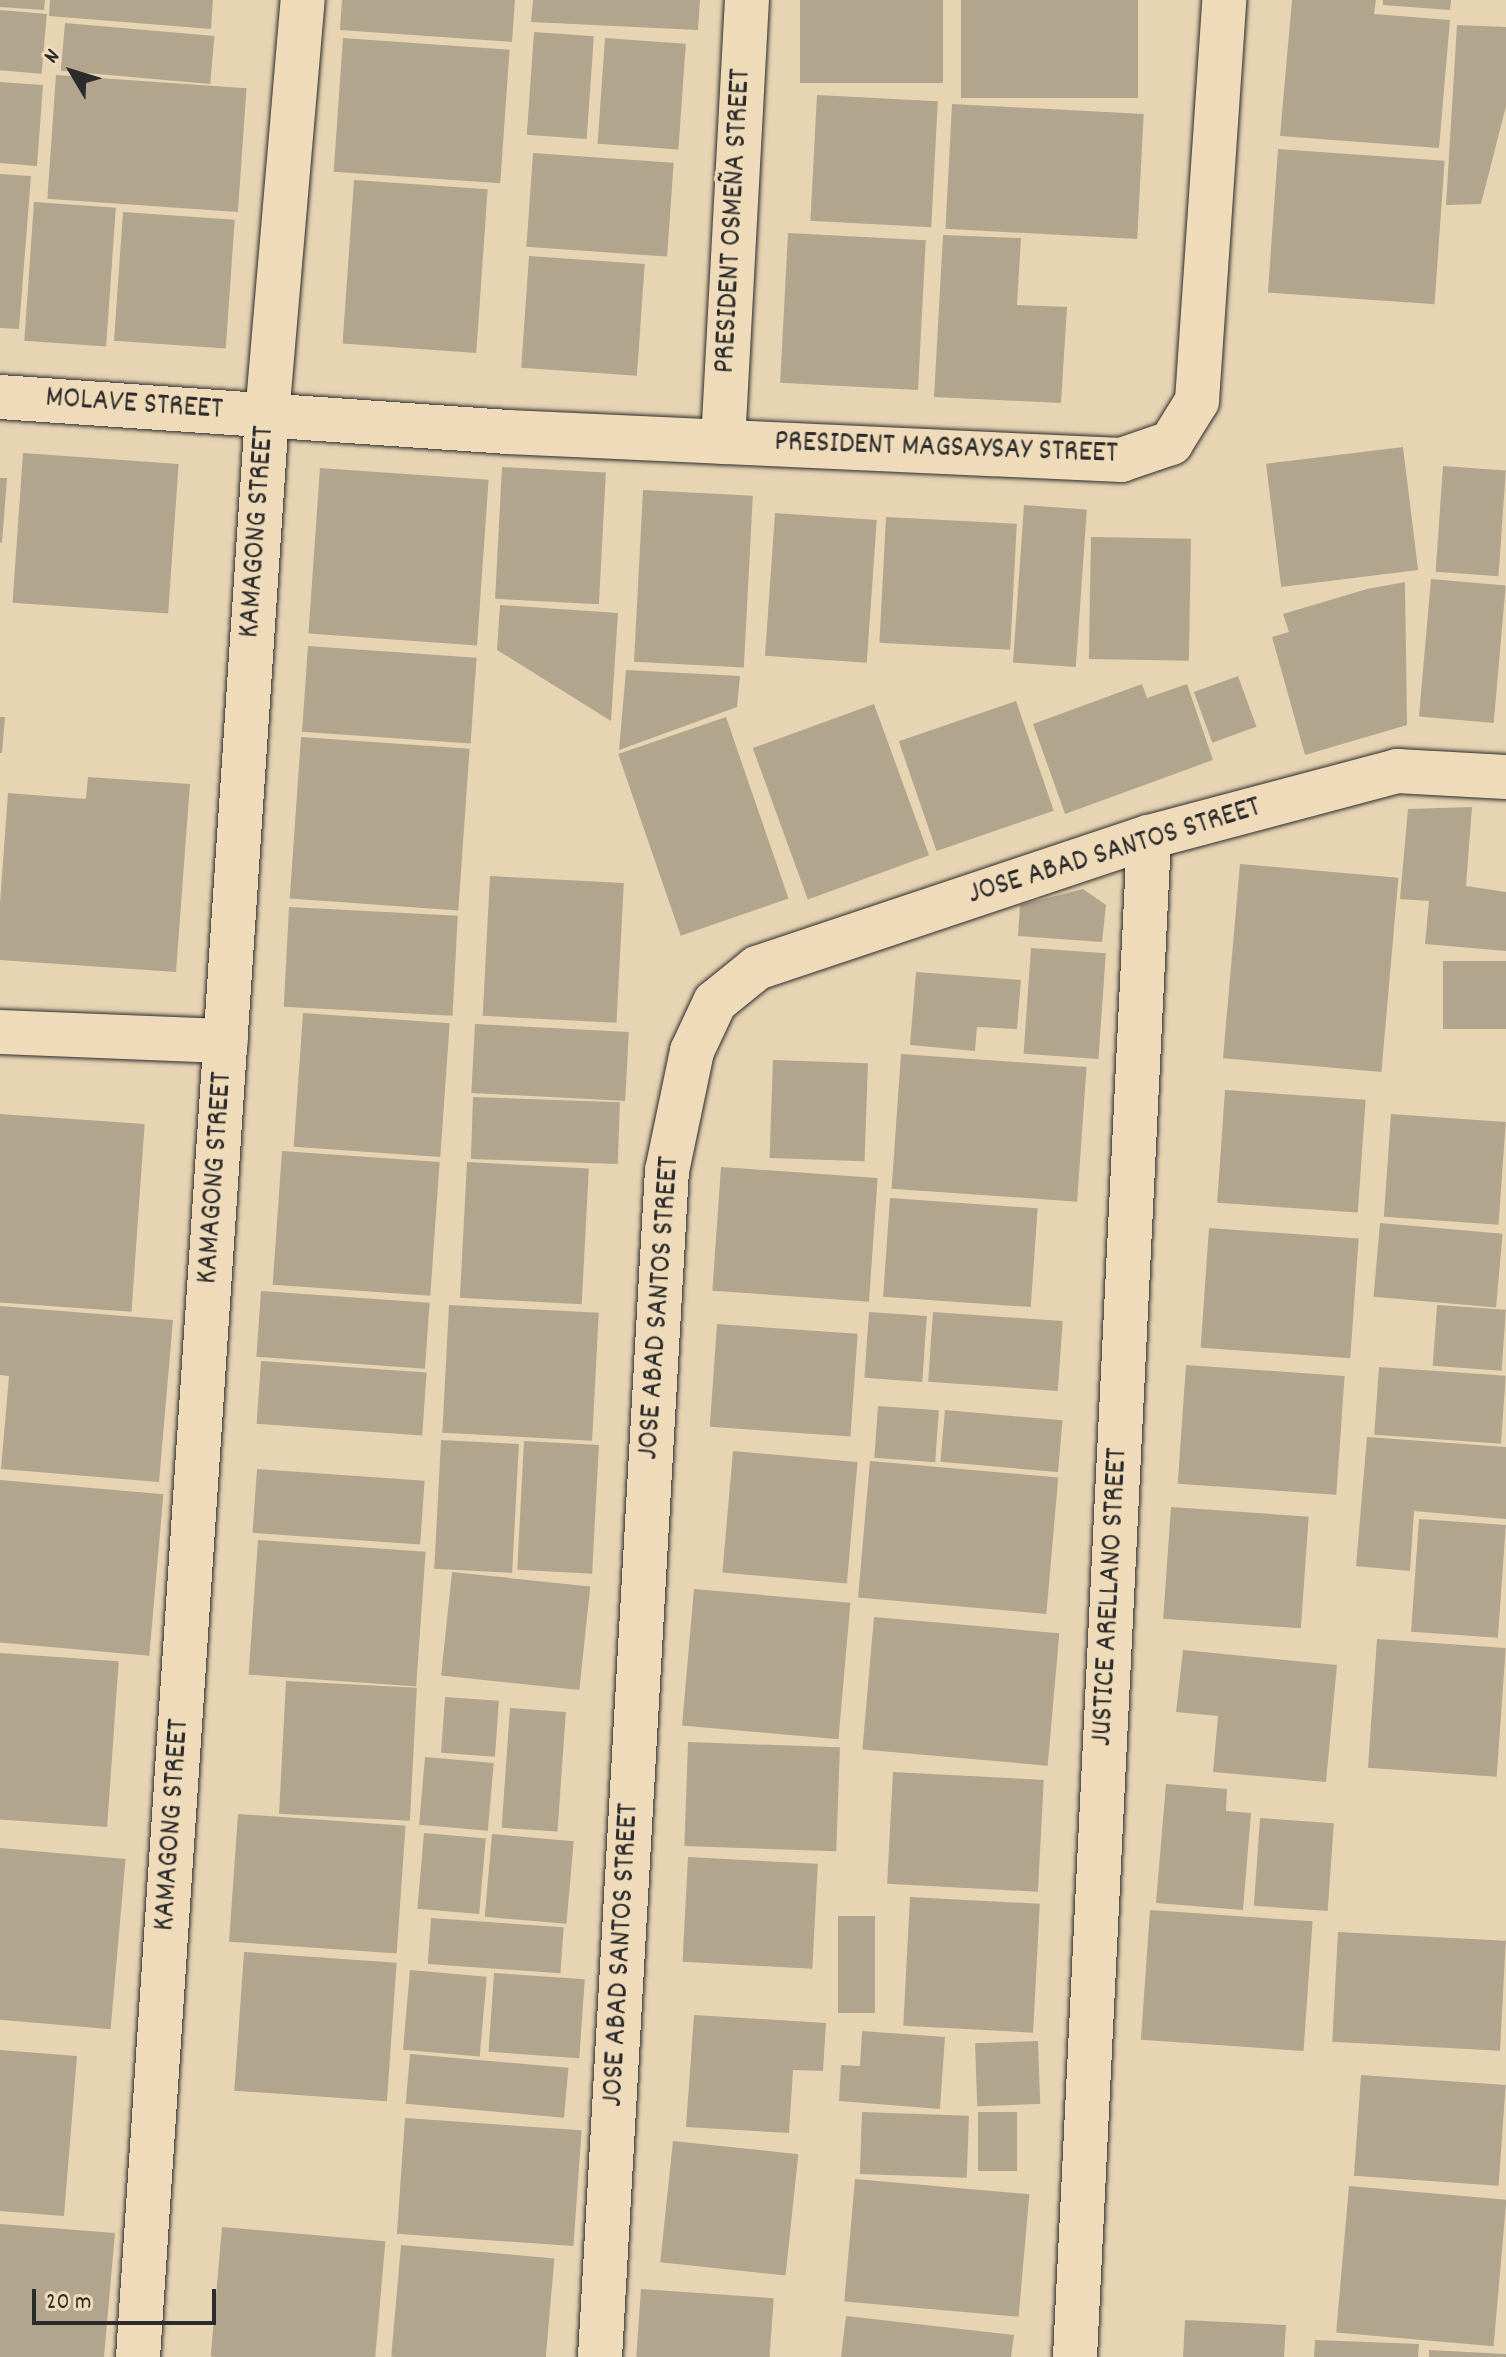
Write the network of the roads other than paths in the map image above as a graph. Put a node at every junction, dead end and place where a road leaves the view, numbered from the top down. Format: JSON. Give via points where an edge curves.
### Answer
{"nodes":[{"id":1,"x":303,"y":0,"type":"edge"},
{"id":2,"x":747,"y":0,"type":"edge"},
{"id":3,"x":1224,"y":0,"type":"edge"},
{"id":4,"x":0,"y":397,"type":"edge"},
{"id":5,"x":267,"y":416,"type":"junction"},
{"id":6,"x":508,"y":432,"type":"joint"},
{"id":7,"x":723,"y":442,"type":"junction"},
{"id":8,"x":1506,"y":777,"type":"edge"},
{"id":9,"x":1149,"y":837,"type":"junction"},
{"id":10,"x":0,"y":1032,"type":"edge"},
{"id":11,"x":226,"y":1041,"type":"junction"},
{"id":12,"x":138,"y":2357,"type":"edge"},
{"id":13,"x":600,"y":2357,"type":"edge"},
{"id":14,"x":1075,"y":2357,"type":"edge"}],
"edges":[{"from":1,"to":5,"type":"street","name":"KAMAGONG STREET"},
{"from":2,"to":7,"type":"street","name":"PRESIDENT OSMEÑA STREET"},
{"from":3,"to":7,"type":"street","name":"PRESIDENT MAGSAYSAY STREET","via":[[1197,401],[1171,443],[1121,460]]},
{"from":4,"to":5,"type":"street","name":"MOLAVE STREET"},
{"from":5,"to":6,"type":"street","name":"MOLAVE STREET"},
{"from":5,"to":11,"type":"street","name":"KAMAGONG STREET"},
{"from":6,"to":7,"type":"street","name":"PRESIDENT MAGSAYSAY STREET"},
{"from":8,"to":9,"type":"street","name":"JOSE ABAD SANTOS STREET","via":[[1397,771]]},
{"from":9,"to":13,"type":"street","name":"JOSE ABAD SANTOS STREET","via":[[757,968],[715,1002],[692,1051],[667,1171]]},
{"from":9,"to":14,"type":"street","name":"JUSTICE ARELLANO STREET"},
{"from":10,"to":11,"type":"street"},
{"from":11,"to":12,"type":"street","name":"KAMAGONG STREET"}]}
